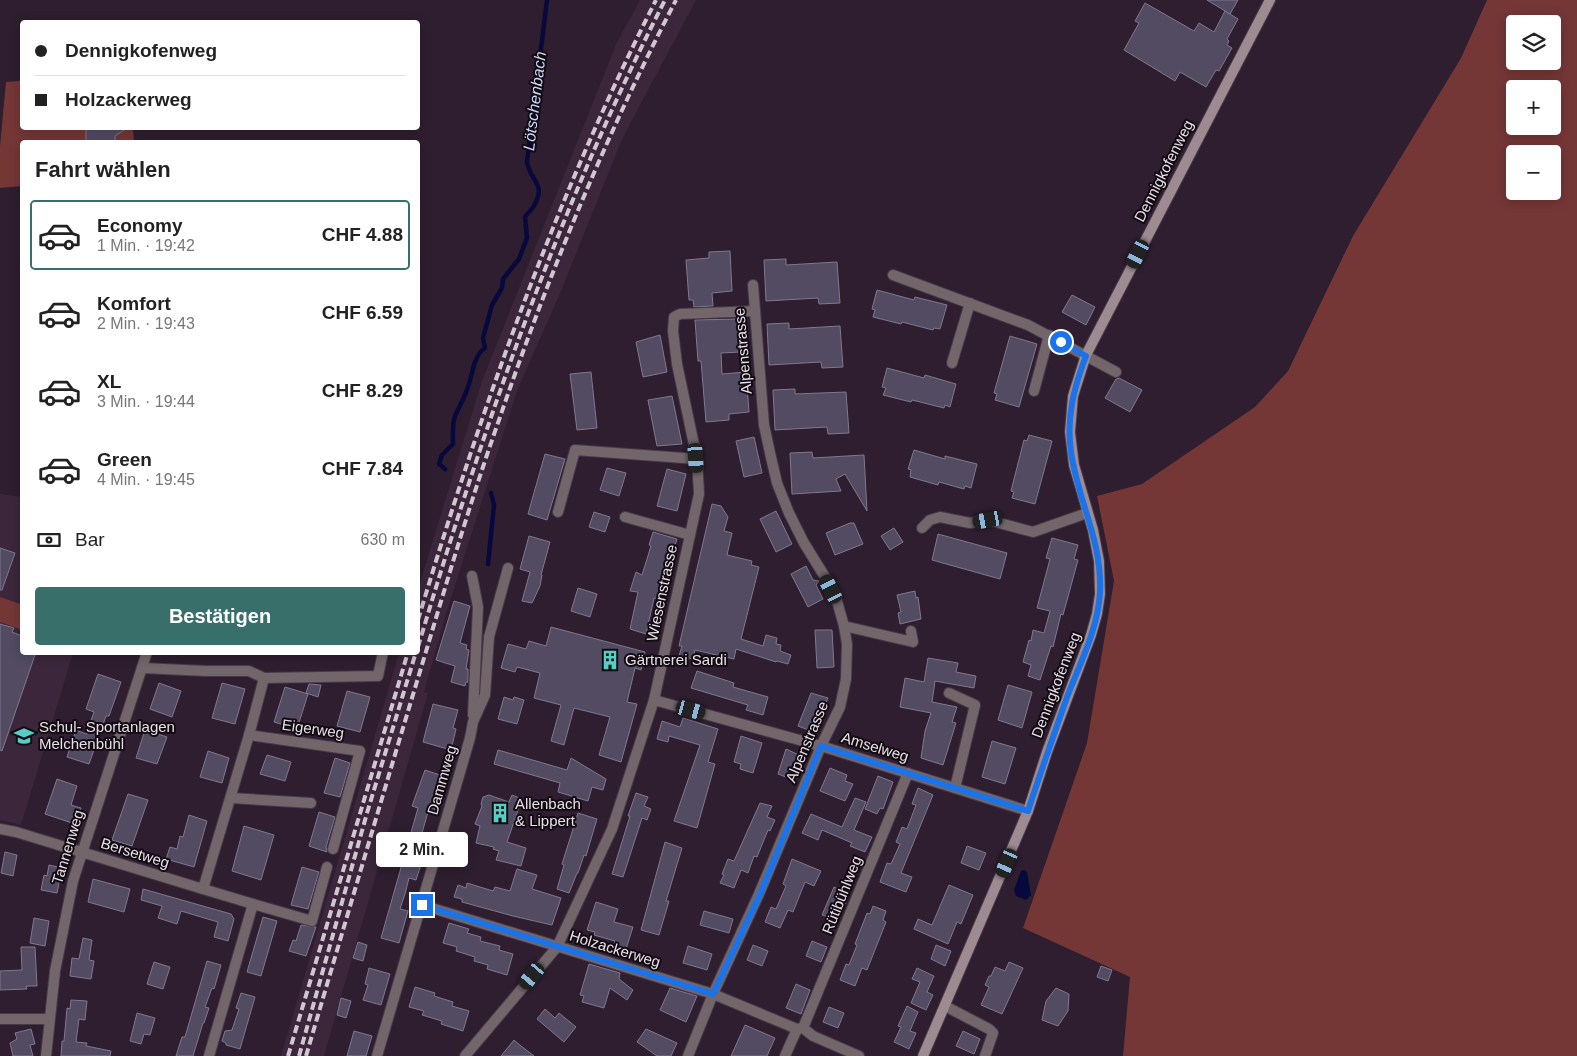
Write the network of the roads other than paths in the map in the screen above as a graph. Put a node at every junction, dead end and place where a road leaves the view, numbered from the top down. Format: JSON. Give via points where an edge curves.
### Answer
{"nodes":[{"id":1,"x":1270,"y":0,"type":"edge"},
{"id":2,"x":893,"y":274,"type":"dead end"},
{"id":3,"x":753,"y":285,"type":"dead end"},
{"id":4,"x":970,"y":303,"type":"junction"},
{"id":5,"x":754,"y":311,"type":"junction"},
{"id":6,"x":1049,"y":335,"type":"junction"},
{"id":7,"x":1086,"y":356,"type":"junction"},
{"id":8,"x":952,"y":363,"type":"dead end"},
{"id":9,"x":1116,"y":372,"type":"dead end"},
{"id":10,"x":1034,"y":391,"type":"dead end"},
{"id":11,"x":696,"y":458,"type":"junction"},
{"id":12,"x":558,"y":512,"type":"dead end"},
{"id":13,"x":1087,"y":513,"type":"junction"},
{"id":14,"x":625,"y":517,"type":"dead end"},
{"id":15,"x":922,"y":528,"type":"dead end"},
{"id":16,"x":690,"y":535,"type":"junction"},
{"id":17,"x":508,"y":568,"type":"dead end"},
{"id":18,"x":472,"y":576,"type":"dead end"},
{"id":19,"x":844,"y":626,"type":"junction"},
{"id":20,"x":911,"y":631,"type":"dead end"},
{"id":21,"x":146,"y":655,"type":"edge"},
{"id":22,"x":382,"y":655,"type":"edge"},
{"id":23,"x":142,"y":668,"type":"junction"},
{"id":24,"x":264,"y":678,"type":"junction"},
{"id":25,"x":948,"y":693,"type":"dead end"},
{"id":26,"x":654,"y":700,"type":"junction"},
{"id":27,"x":473,"y":722,"type":"junction"},
{"id":28,"x":249,"y":735,"type":"junction"},
{"id":29,"x":821,"y":746,"type":"junction"},
{"id":30,"x":908,"y":773,"type":"junction"},
{"id":31,"x":955,"y":788,"type":"junction"},
{"id":32,"x":231,"y":798,"type":"junction"},
{"id":33,"x":311,"y":802,"type":"dead end"},
{"id":34,"x":1028,"y":811,"type":"junction"},
{"id":35,"x":0,"y":829,"type":"edge"},
{"id":36,"x":333,"y":849,"type":"dead end"},
{"id":37,"x":81,"y":852,"type":"junction"},
{"id":38,"x":327,"y":867,"type":"dead end"},
{"id":39,"x":203,"y":889,"type":"junction"},
{"id":40,"x":253,"y":904,"type":"junction"},
{"id":41,"x":422,"y":905,"type":"junction"},
{"id":42,"x":557,"y":947,"type":"junction"},
{"id":43,"x":713,"y":994,"type":"junction"},
{"id":44,"x":945,"y":1006,"type":"junction"},
{"id":45,"x":0,"y":1019,"type":"edge"},
{"id":46,"x":49,"y":1019,"type":"junction"},
{"id":47,"x":800,"y":1028,"type":"junction"},
{"id":48,"x":46,"y":1056,"type":"edge"},
{"id":49,"x":209,"y":1056,"type":"edge"},
{"id":50,"x":377,"y":1056,"type":"edge"},
{"id":51,"x":465,"y":1056,"type":"edge"},
{"id":52,"x":688,"y":1056,"type":"edge"},
{"id":53,"x":785,"y":1056,"type":"edge"},
{"id":54,"x":859,"y":1056,"type":"edge"},
{"id":55,"x":923,"y":1056,"type":"edge"},
{"id":56,"x":984,"y":1056,"type":"edge"}],
"edges":[{"from":1,"to":7,"type":"street","name":"Dennigkofenweg"},
{"from":2,"to":4,"type":"street"},
{"from":3,"to":5,"type":"street","name":"Alpenstrasse"},
{"from":4,"to":6,"type":"street"},
{"from":4,"to":8,"type":"street"},
{"from":5,"to":11,"type":"street","name":"Wiesenstrasse","via":[[680,314],[674,317],[677,364]]},
{"from":5,"to":19,"type":"street","name":"Alpenstrasse","via":[[764,425],[777,483],[804,543],[837,601]]},
{"from":6,"to":7,"type":"street"},
{"from":6,"to":10,"type":"street"},
{"from":7,"to":9,"type":"street"},
{"from":7,"to":13,"type":"street","name":"Dennigkofenweg","via":[[1073,396],[1070,432],[1072,458]]},
{"from":11,"to":12,"type":"street","via":[[574,450]]},
{"from":11,"to":16,"type":"street","name":"Wiesenstrasse","via":[[698,494]]},
{"from":13,"to":15,"type":"street","via":[[1033,532],[988,520],[970,523],[940,518],[930,520]]},
{"from":13,"to":34,"type":"street","name":"Dennigkofenweg","via":[[1099,561],[1097,614]]},
{"from":14,"to":16,"type":"street"},
{"from":16,"to":26,"type":"street","name":"Wiesenstrasse"},
{"from":17,"to":27,"type":"street","name":"Dammweg","via":[[489,637],[485,695]]},
{"from":18,"to":27,"type":"street","via":[[478,607]]},
{"from":19,"to":20,"type":"street","via":[[913,642]]},
{"from":19,"to":29,"type":"street","name":"Alpenstrasse","via":[[848,661],[846,678],[840,708]]},
{"from":21,"to":23,"type":"street","name":"Tannenweg"},
{"from":22,"to":24,"type":"street","via":[[378,676]]},
{"from":23,"to":24,"type":"street","via":[[249,671]]},
{"from":23,"to":37,"type":"street","name":"Tannenweg"},
{"from":24,"to":28,"type":"street"},
{"from":25,"to":31,"type":"street","via":[[975,705]]},
{"from":26,"to":29,"type":"street","name":"Amselweg"},
{"from":26,"to":42,"type":"street","name":"Wiesenstrasse","via":[[612,829]]},
{"from":27,"to":41,"type":"street","name":"Dammweg"},
{"from":28,"to":32,"type":"street"},
{"from":28,"to":36,"type":"street","name":"Eigerweg","via":[[360,751]]},
{"from":29,"to":30,"type":"street","name":"Amselweg"},
{"from":29,"to":43,"type":"street","name":"Alpenstrasse","via":[[760,894]]},
{"from":30,"to":31,"type":"street","name":"Amselweg"},
{"from":30,"to":47,"type":"street","name":"Rütibühlweg"},
{"from":31,"to":34,"type":"street","name":"Amselweg"},
{"from":32,"to":33,"type":"street"},
{"from":32,"to":39,"type":"street"},
{"from":34,"to":44,"type":"street","name":"Dennigkofenweg"},
{"from":35,"to":37,"type":"street","name":"Bersetweg"},
{"from":37,"to":39,"type":"street","name":"Bersetweg"},
{"from":37,"to":46,"type":"street","name":"Tannenweg","via":[[64,918]]},
{"from":38,"to":40,"type":"street","via":[[312,921]]},
{"from":39,"to":40,"type":"street"},
{"from":40,"to":49,"type":"street"},
{"from":41,"to":42,"type":"street","name":"Holzackerweg"},
{"from":41,"to":50,"type":"street","name":"Dammweg"},
{"from":42,"to":43,"type":"street","name":"Holzackerweg"},
{"from":42,"to":51,"type":"street","name":"Wiesenstrasse"},
{"from":43,"to":47,"type":"street","name":"Holzackerweg"},
{"from":43,"to":52,"type":"street","name":"Alpenstrasse"},
{"from":44,"to":55,"type":"street","name":"Dennigkofenweg"},
{"from":44,"to":56,"type":"street","via":[[993,1033]]},
{"from":45,"to":46,"type":"street"},
{"from":46,"to":48,"type":"street","name":"Tannenweg"},
{"from":47,"to":53,"type":"street"},
{"from":47,"to":54,"type":"street","name":"Holzackerweg"}]}
